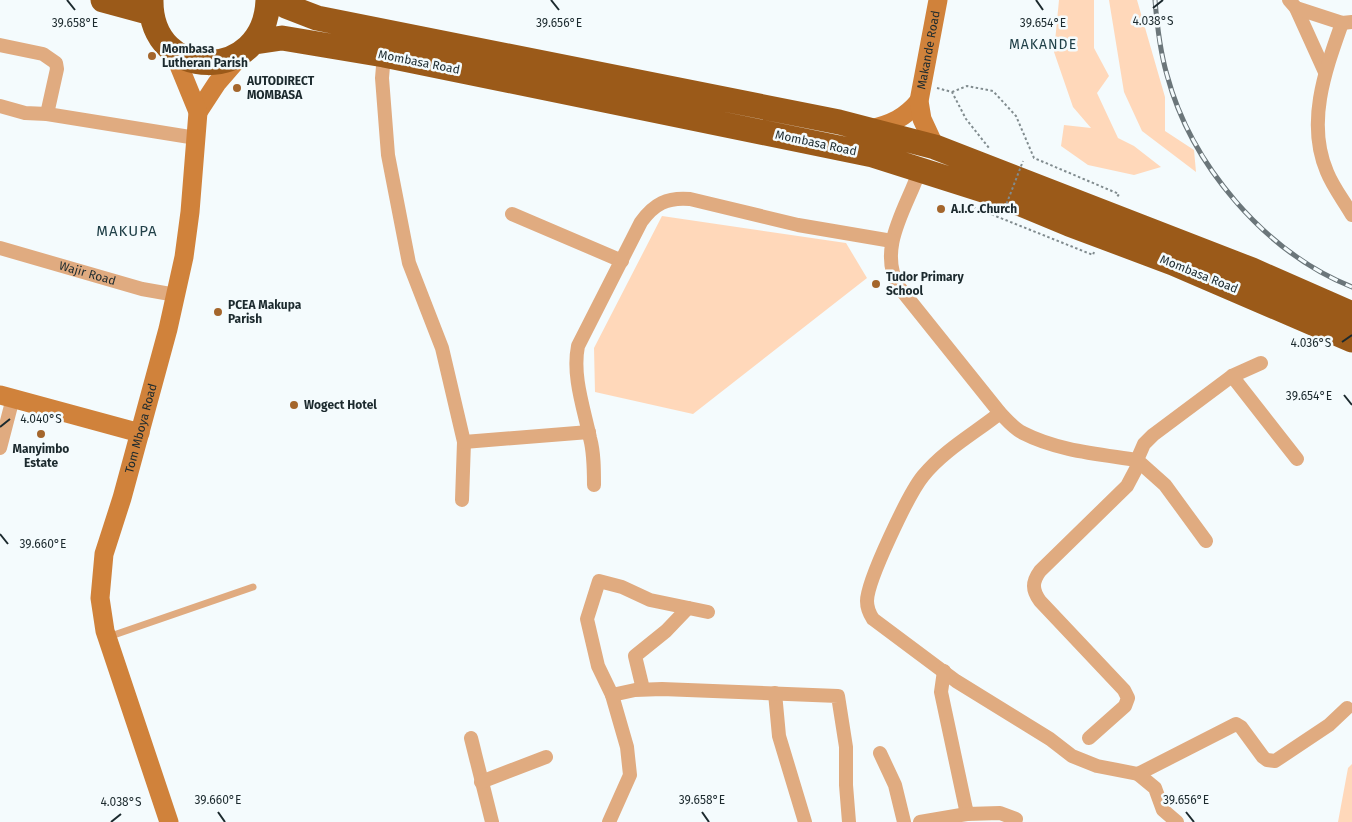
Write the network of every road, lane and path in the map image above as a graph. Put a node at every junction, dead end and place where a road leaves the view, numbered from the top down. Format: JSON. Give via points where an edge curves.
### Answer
{"nodes":[{"id":1,"x":103,"y":0,"type":"edge"},
{"id":2,"x":268,"y":0,"type":"edge"},
{"id":3,"x":280,"y":0,"type":"edge"},
{"id":4,"x":938,"y":0,"type":"edge"},
{"id":5,"x":1293,"y":4,"type":"edge"},
{"id":6,"x":151,"y":6,"type":"edge"},
{"id":7,"x":1347,"y":23,"type":"edge"},
{"id":8,"x":0,"y":45,"type":"edge"},
{"id":9,"x":249,"y":47,"type":"junction"},
{"id":10,"x":173,"y":51,"type":"junction"},
{"id":11,"x":384,"y":55,"type":"junction"},
{"id":12,"x":1325,"y":72,"type":"junction"},
{"id":13,"x":952,"y":92,"type":"dead end"},
{"id":14,"x":919,"y":101,"type":"junction"},
{"id":15,"x":0,"y":106,"type":"edge"},
{"id":16,"x":198,"y":112,"type":"junction"},
{"id":17,"x":47,"y":114,"type":"junction"},
{"id":18,"x":870,"y":129,"type":"junction"},
{"id":19,"x":196,"y":138,"type":"junction"},
{"id":20,"x":935,"y":147,"type":"junction"},
{"id":21,"x":1023,"y":161,"type":"dead end"},
{"id":22,"x":920,"y":169,"type":"junction"},
{"id":23,"x":1117,"y":198,"type":"dead end"},
{"id":24,"x":1002,"y":213,"type":"dead end"},
{"id":25,"x":512,"y":214,"type":"dead end"},
{"id":26,"x":1352,"y":215,"type":"edge"},
{"id":27,"x":892,"y":241,"type":"junction"},
{"id":28,"x":0,"y":248,"type":"edge"},
{"id":29,"x":622,"y":261,"type":"junction"},
{"id":30,"x":176,"y":295,"type":"junction"},
{"id":31,"x":1352,"y":314,"type":"edge"},
{"id":32,"x":1352,"y":340,"type":"edge"},
{"id":33,"x":1261,"y":363,"type":"dead end"},
{"id":34,"x":1232,"y":376,"type":"junction"},
{"id":35,"x":7,"y":396,"type":"edge"},
{"id":36,"x":1000,"y":413,"type":"junction"},
{"id":37,"x":589,"y":432,"type":"junction"},
{"id":38,"x":140,"y":433,"type":"junction"},
{"id":39,"x":464,"y":442,"type":"junction"},
{"id":40,"x":0,"y":448,"type":"edge"},
{"id":41,"x":1298,"y":458,"type":"dead end"},
{"id":42,"x":1137,"y":460,"type":"junction"},
{"id":43,"x":594,"y":485,"type":"dead end"},
{"id":44,"x":462,"y":500,"type":"dead end"},
{"id":45,"x":1206,"y":541,"type":"dead end"},
{"id":46,"x":253,"y":587,"type":"dead end"},
{"id":47,"x":688,"y":608,"type":"junction"},
{"id":48,"x":708,"y":612,"type":"dead end"},
{"id":49,"x":107,"y":637,"type":"junction"},
{"id":50,"x":944,"y":670,"type":"junction"},
{"id":51,"x":643,"y":689,"type":"junction"},
{"id":52,"x":775,"y":693,"type":"junction"},
{"id":53,"x":612,"y":696,"type":"junction"},
{"id":54,"x":1346,"y":708,"type":"dead end"},
{"id":55,"x":471,"y":738,"type":"dead end"},
{"id":56,"x":1090,"y":738,"type":"dead end"},
{"id":57,"x":143,"y":739,"type":"junction"},
{"id":58,"x":880,"y":753,"type":"dead end"},
{"id":59,"x":546,"y":757,"type":"dead end"},
{"id":60,"x":1138,"y":774,"type":"junction"},
{"id":61,"x":481,"y":782,"type":"junction"},
{"id":62,"x":967,"y":814,"type":"junction"},
{"id":63,"x":1161,"y":816,"type":"edge"},
{"id":64,"x":1016,"y":819,"type":"dead end"},
{"id":65,"x":156,"y":822,"type":"edge"},
{"id":66,"x":169,"y":822,"type":"edge"},
{"id":67,"x":492,"y":822,"type":"edge"},
{"id":68,"x":609,"y":822,"type":"edge"},
{"id":69,"x":806,"y":822,"type":"edge"},
{"id":70,"x":849,"y":822,"type":"edge"},
{"id":71,"x":904,"y":822,"type":"edge"},
{"id":72,"x":920,"y":822,"type":"edge"},
{"id":73,"x":1177,"y":822,"type":"edge"}],
"edges":[{"from":1,"to":6,"type":"highway"},
{"from":2,"to":9,"type":"highway","via":[[265,21]]},
{"from":3,"to":18,"type":"highway","name":"Mombasa Road","via":[[286,6],[317,18]]},
{"from":4,"to":14,"type":"main road","name":"Makande Road"},
{"from":5,"to":7,"type":"street"},
{"from":5,"to":12,"type":"street"},
{"from":6,"to":10,"type":"highway","via":[[155,27]]},
{"from":7,"to":12,"type":"street"},
{"from":8,"to":17,"type":"street","via":[[43,54],[56,63]]},
{"from":9,"to":10,"type":"highway","name":"Mombasa Road","via":[[223,61],[200,63]]},
{"from":9,"to":11,"type":"highway","name":"Mombasa Road","via":[[282,38]]},
{"from":9,"to":16,"type":"main road","via":[[217,83]]},
{"from":10,"to":16,"type":"main road"},
{"from":11,"to":22,"type":"highway","name":"Mombasa Road","via":[[844,148]]},
{"from":11,"to":39,"type":"street","via":[[382,78],[386,135],[409,263],[442,348]]},
{"from":12,"to":26,"type":"street","via":[[1318,131],[1320,152]]},
{"from":13,"to":23,"type":"path","via":[[968,86],[993,92],[1016,116],[1034,158],[1119,194]]},
{"from":14,"to":18,"type":"main road","name":"Makande Road","via":[[899,120]]},
{"from":14,"to":20,"type":"main road","name":"Makande Road","via":[[922,119]]},
{"from":15,"to":17,"type":"street","via":[[25,113]]},
{"from":16,"to":19,"type":"main road","name":"Tom Mboya Road"},
{"from":17,"to":19,"type":"street"},
{"from":18,"to":20,"type":"highway","name":"Mombasa Road"},
{"from":19,"to":30,"type":"main road","name":"Tom Mboya Road","via":[[184,258]]},
{"from":20,"to":31,"type":"highway","name":"Mombasa Road","via":[[1234,263]]},
{"from":21,"to":24,"type":"path","bridge":true},
{"from":22,"to":27,"type":"street"},
{"from":22,"to":32,"type":"highway","name":"Mombasa Road","via":[[999,195],[1173,263]]},
{"from":25,"to":29,"type":"street"},
{"from":27,"to":29,"type":"street","via":[[798,225],[675,198],[650,210]]},
{"from":27,"to":36,"type":"street","via":[[889,263],[899,287]]},
{"from":28,"to":30,"type":"street","name":"Wajir Road","via":[[142,289]]},
{"from":29,"to":37,"type":"street","via":[[582,336],[577,353],[580,399]]},
{"from":30,"to":38,"type":"main road","name":"Tom Mboya Road"},
{"from":33,"to":34,"type":"street"},
{"from":34,"to":41,"type":"street"},
{"from":34,"to":42,"type":"street","via":[[1154,435],[1144,444]]},
{"from":35,"to":38,"type":"main road"},
{"from":35,"to":40,"type":"street"},
{"from":36,"to":42,"type":"street","via":[[1017,430],[1038,438],[1081,452]]},
{"from":36,"to":50,"type":"street","via":[[962,440],[924,474],[910,494],[868,591],[868,611],[873,619]]},
{"from":37,"to":39,"type":"street"},
{"from":37,"to":43,"type":"street"},
{"from":38,"to":49,"type":"main road","name":"Tom Mboya Road","via":[[102,569],[100,598]]},
{"from":39,"to":44,"type":"street"},
{"from":42,"to":45,"type":"street","via":[[1165,485]]},
{"from":42,"to":56,"type":"street","via":[[1127,486],[1040,571],[1034,586],[1040,600],[1128,698],[1125,706]]},
{"from":46,"to":49,"type":"lane"},
{"from":47,"to":48,"type":"street"},
{"from":47,"to":51,"type":"street","via":[[635,656]]},
{"from":47,"to":53,"type":"street","via":[[650,600],[622,587],[599,582],[588,619],[598,666]]},
{"from":49,"to":57,"type":"main road","name":"Tom Mboya Road"},
{"from":50,"to":60,"type":"street","via":[[1082,762]]},
{"from":50,"to":62,"type":"street","via":[[941,692]]},
{"from":51,"to":52,"type":"street"},
{"from":51,"to":53,"type":"street"},
{"from":52,"to":69,"type":"street","via":[[779,736]]},
{"from":52,"to":70,"type":"street","via":[[838,696],[846,746]]},
{"from":53,"to":68,"type":"street","via":[[627,747],[630,775]]},
{"from":54,"to":60,"type":"street","via":[[1329,725],[1275,761],[1263,757],[1236,724]]},
{"from":55,"to":61,"type":"street"},
{"from":57,"to":65,"type":"main road","via":[[146,790]]},
{"from":57,"to":66,"type":"main road"},
{"from":58,"to":71,"type":"street","via":[[895,785]]},
{"from":59,"to":61,"type":"street"},
{"from":60,"to":63,"type":"street","via":[[1155,788]]},
{"from":61,"to":67,"type":"street"},
{"from":62,"to":64,"type":"street","via":[[1000,813]]},
{"from":62,"to":72,"type":"street"},
{"from":63,"to":73,"type":"street"}]}
